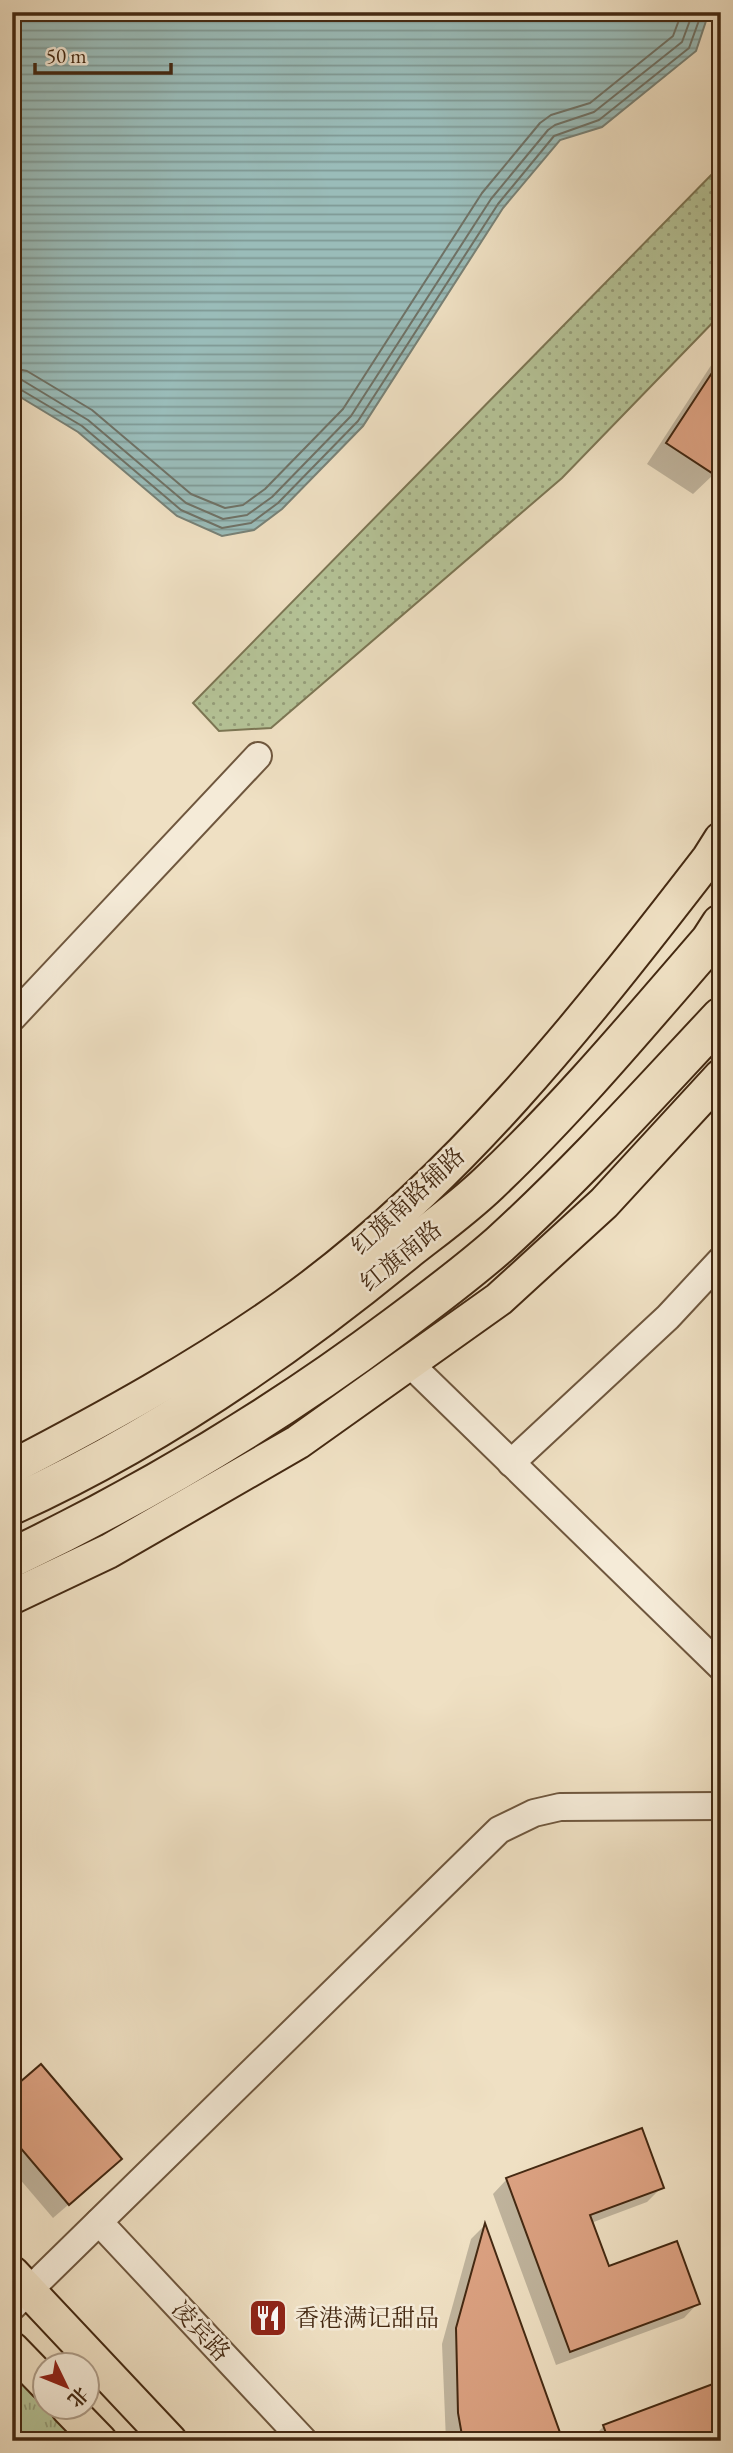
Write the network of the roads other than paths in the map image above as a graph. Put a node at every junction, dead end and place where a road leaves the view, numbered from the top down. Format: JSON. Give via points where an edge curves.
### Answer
{"nodes":[{"id":1,"x":258,"y":756,"type":"dead end"},
{"id":2,"x":721,"y":839,"type":"edge"},
{"id":3,"x":721,"y":924,"type":"edge"},
{"id":4,"x":721,"y":1017,"type":"edge"},
{"id":5,"x":12,"y":1018,"type":"edge"},
{"id":6,"x":721,"y":1076,"type":"edge"},
{"id":7,"x":721,"y":1260,"type":"edge"},
{"id":8,"x":410,"y":1364,"type":"junction"},
{"id":9,"x":511,"y":1463,"type":"junction"},
{"id":10,"x":12,"y":1467,"type":"edge"},
{"id":11,"x":12,"y":1504,"type":"edge"},
{"id":12,"x":12,"y":1558,"type":"edge"},
{"id":13,"x":12,"y":1597,"type":"edge"},
{"id":14,"x":721,"y":1668,"type":"edge"},
{"id":15,"x":721,"y":1806,"type":"edge"},
{"id":16,"x":99,"y":2222,"type":"junction"},
{"id":17,"x":18,"y":2290,"type":"edge"},
{"id":18,"x":12,"y":2349,"type":"edge"},
{"id":19,"x":32,"y":2370,"type":"edge"},
{"id":20,"x":82,"y":2422,"type":"edge"},
{"id":21,"x":100,"y":2441,"type":"edge"},
{"id":22,"x":170,"y":2441,"type":"edge"},
{"id":23,"x":304,"y":2441,"type":"edge"}],
"edges":[{"from":1,"to":5,"type":"street"},
{"from":2,"to":10,"type":"main road","name":"红旗南路辅路","via":[[540,1068],[377,1231],[286,1305],[216,1352],[103,1420]]},
{"from":3,"to":11,"type":"highway","name":"红旗南路","via":[[577,1095],[487,1185],[327,1315],[263,1360],[192,1407]]},
{"from":4,"to":12,"type":"highway","name":"红旗南路","via":[[578,1170],[498,1246],[354,1358],[171,1474]]},
{"from":6,"to":8,"type":"main road","via":[[595,1212],[499,1299]]},
{"from":7,"to":9,"type":"street","via":[[668,1317]]},
{"from":8,"to":9,"type":"street"},
{"from":8,"to":13,"type":"main road","via":[[298,1442],[109,1551]]},
{"from":9,"to":14,"type":"street"},
{"from":15,"to":16,"type":"street","via":[[560,1807],[534,1813],[499,1830]]},
{"from":16,"to":17,"type":"street"},
{"from":16,"to":23,"type":"street","name":"凌宾路"},
{"from":17,"to":22,"type":"main road"},
{"from":18,"to":19,"type":"main road"},
{"from":20,"to":21,"type":"main road"}]}
